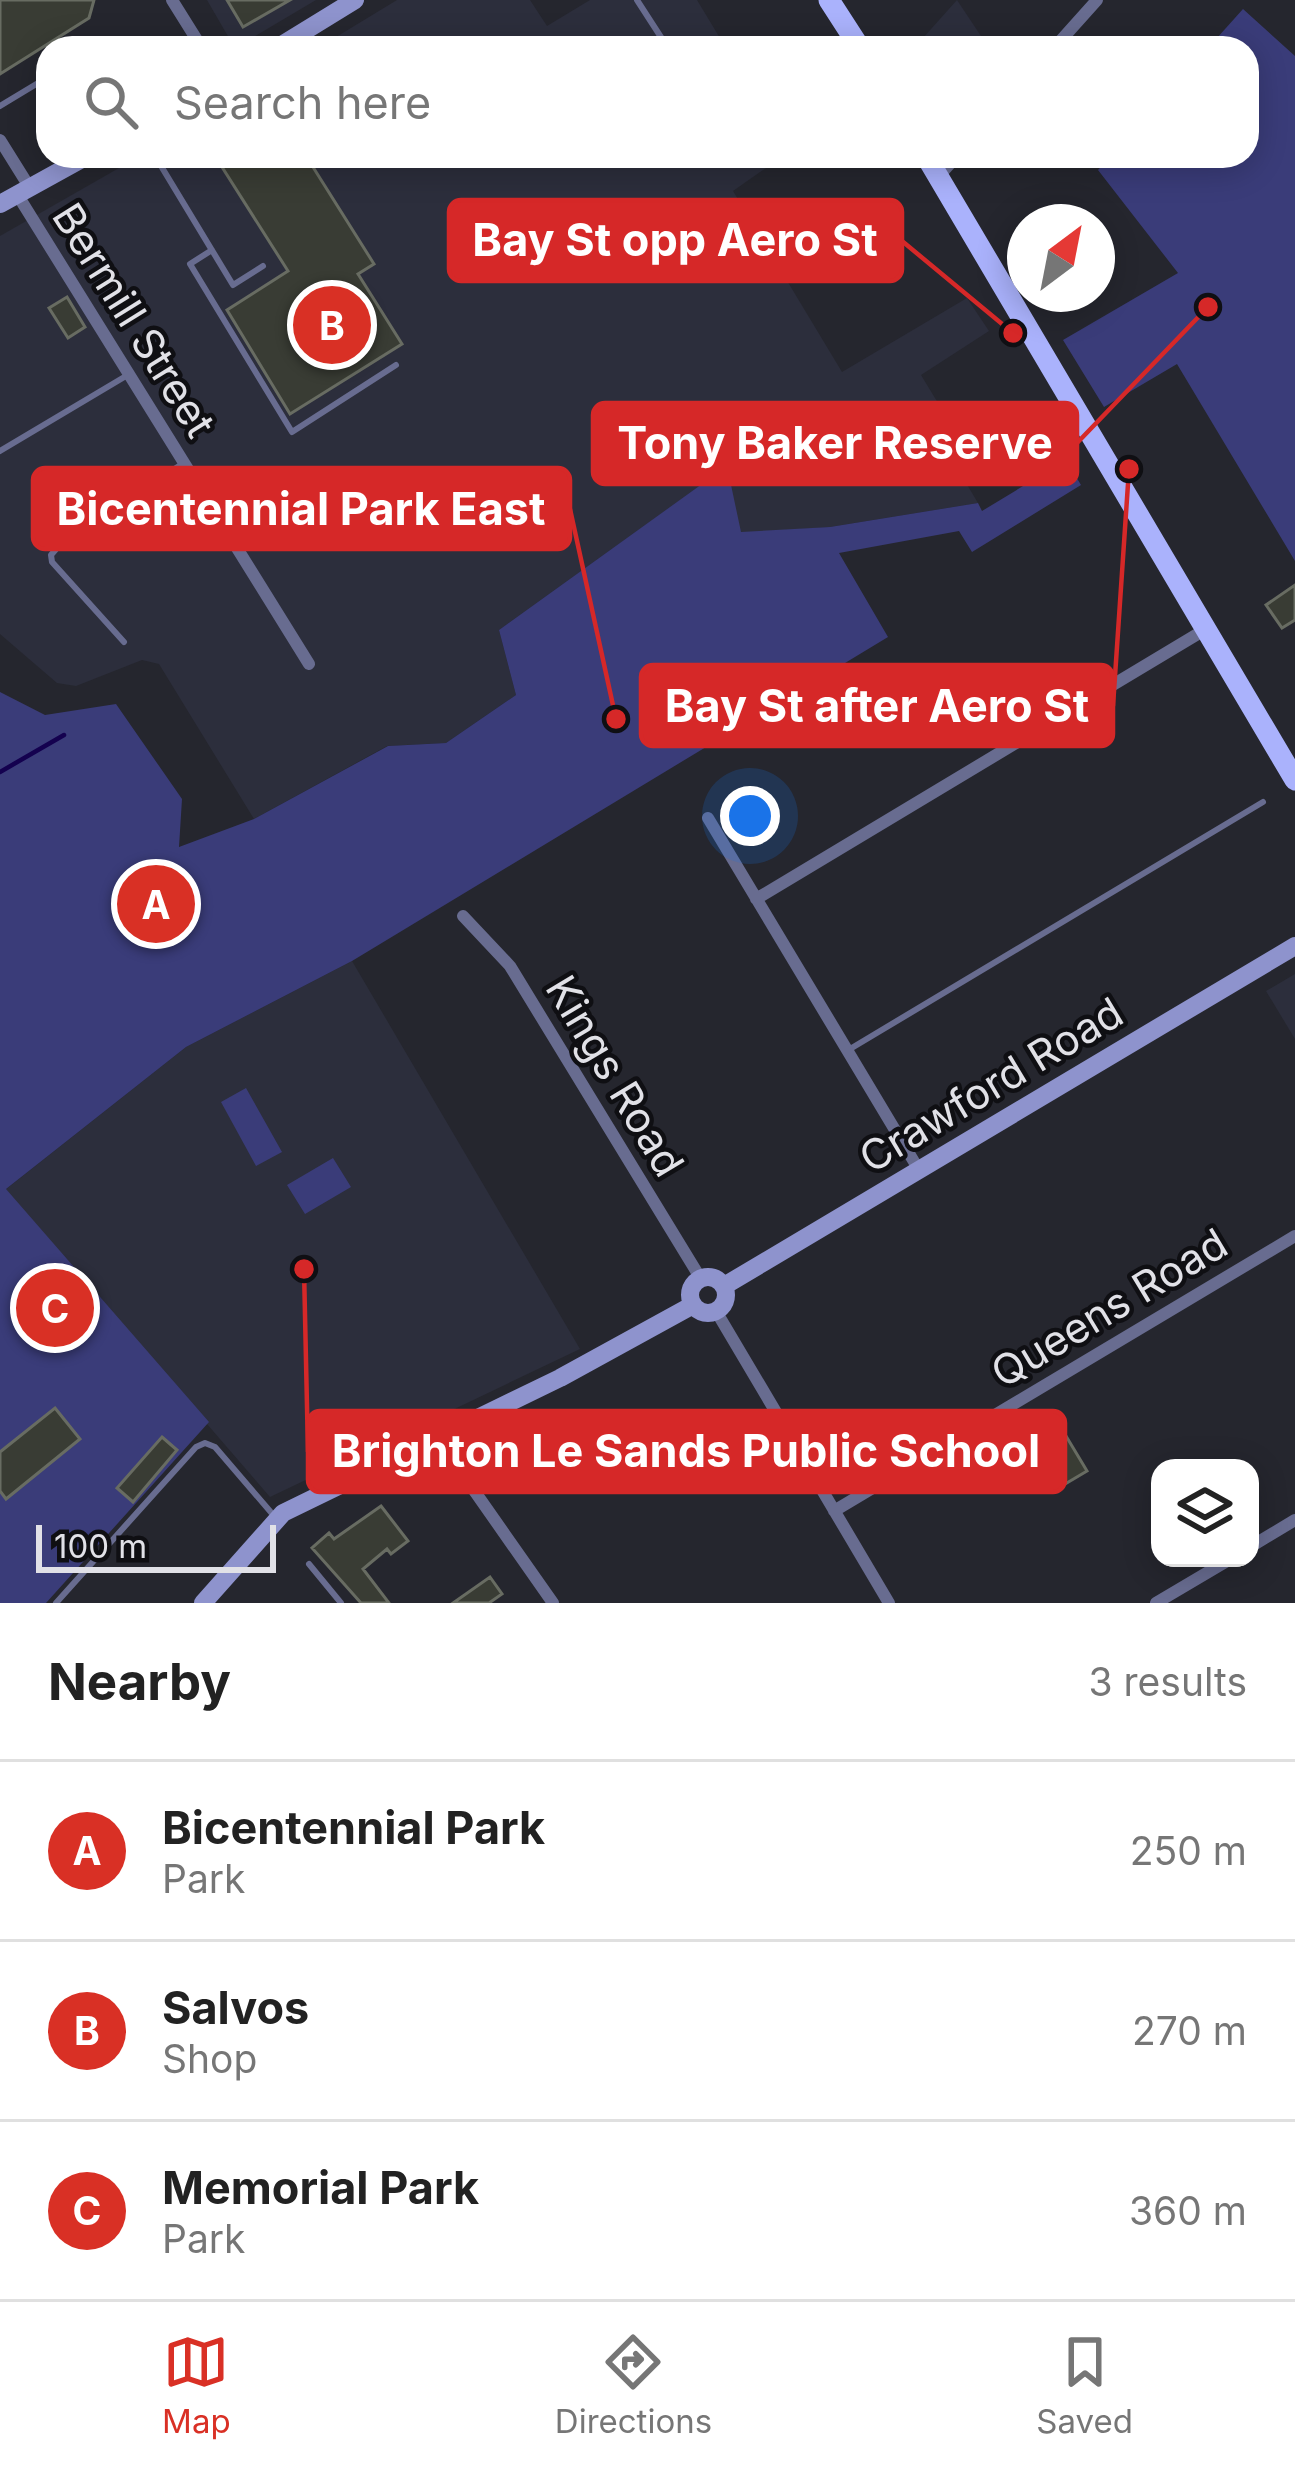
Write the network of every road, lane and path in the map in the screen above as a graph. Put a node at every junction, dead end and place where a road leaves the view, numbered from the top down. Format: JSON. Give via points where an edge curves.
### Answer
{"nodes":[{"id":1,"x":172,"y":0,"type":"edge"},
{"id":2,"x":355,"y":0,"type":"edge"},
{"id":3,"x":637,"y":0,"type":"edge"},
{"id":4,"x":829,"y":0,"type":"edge"},
{"id":5,"x":1097,"y":0,"type":"edge"},
{"id":6,"x":194,"y":36,"type":"edge"},
{"id":7,"x":296,"y":36,"type":"edge"},
{"id":8,"x":660,"y":36,"type":"edge"},
{"id":9,"x":852,"y":36,"type":"edge"},
{"id":10,"x":1065,"y":36,"type":"edge"},
{"id":11,"x":36,"y":84,"type":"edge"},
{"id":12,"x":0,"y":106,"type":"edge"},
{"id":13,"x":0,"y":140,"type":"edge"},
{"id":14,"x":65,"y":168,"type":"edge"},
{"id":15,"x":162,"y":168,"type":"edge"},
{"id":16,"x":933,"y":168,"type":"edge"},
{"id":17,"x":947,"y":168,"type":"edge"},
{"id":18,"x":938,"y":177,"type":"junction"},
{"id":19,"x":16,"y":195,"type":"edge"},
{"id":20,"x":212,"y":250,"type":"junction"},
{"id":21,"x":263,"y":266,"type":"dead end"},
{"id":22,"x":396,"y":365,"type":"dead end"},
{"id":23,"x":129,"y":374,"type":"junction"},
{"id":24,"x":0,"y":451,"type":"edge"},
{"id":25,"x":184,"y":463,"type":"junction"},
{"id":26,"x":1206,"y":629,"type":"junction"},
{"id":27,"x":124,"y":642,"type":"dead end"},
{"id":28,"x":309,"y":664,"type":"dead end"},
{"id":29,"x":1295,"y":779,"type":"edge"},
{"id":30,"x":1263,"y":802,"type":"dead end"},
{"id":31,"x":708,"y":818,"type":"dead end"},
{"id":32,"x":756,"y":899,"type":"junction"},
{"id":33,"x":464,"y":916,"type":"dead end"},
{"id":34,"x":1295,"y":946,"type":"edge"},
{"id":35,"x":847,"y":1051,"type":"junction"},
{"id":36,"x":919,"y":1170,"type":"junction"},
{"id":37,"x":1295,"y":1236,"type":"edge"},
{"id":38,"x":701,"y":1279,"type":"junction"},
{"id":39,"x":724,"y":1286,"type":"junction"},
{"id":40,"x":693,"y":1305,"type":"junction"},
{"id":41,"x":716,"y":1312,"type":"junction"},
{"id":42,"x":438,"y":1439,"type":"junction"},
{"id":43,"x":834,"y":1511,"type":"junction"},
{"id":44,"x":277,"y":1520,"type":"junction"},
{"id":45,"x":1295,"y":1520,"type":"edge"},
{"id":46,"x":1259,"y":1542,"type":"edge"},
{"id":47,"x":310,"y":1564,"type":"dead end"},
{"id":48,"x":1217,"y":1567,"type":"edge"},
{"id":49,"x":56,"y":1603,"type":"edge"},
{"id":50,"x":203,"y":1603,"type":"edge"},
{"id":51,"x":341,"y":1603,"type":"edge"},
{"id":52,"x":553,"y":1603,"type":"edge"},
{"id":53,"x":889,"y":1603,"type":"edge"},
{"id":54,"x":1156,"y":1603,"type":"edge"}],
"edges":[{"from":1,"to":6,"type":"street"},
{"from":2,"to":7,"type":"street"},
{"from":3,"to":8,"type":"lane"},
{"from":4,"to":9,"type":"main road"},
{"from":5,"to":10,"type":"street"},
{"from":11,"to":12,"type":"lane"},
{"from":13,"to":19,"type":"street","name":"Bermill Street"},
{"from":14,"to":19,"type":"street"},
{"from":15,"to":20,"type":"lane"},
{"from":16,"to":18,"type":"main road"},
{"from":17,"to":18,"type":"street"},
{"from":18,"to":26,"type":"main road"},
{"from":19,"to":23,"type":"street","name":"Bermill Street"},
{"from":20,"to":21,"type":"lane","via":[[233,285]]},
{"from":20,"to":22,"type":"lane","via":[[190,264],[292,432]]},
{"from":23,"to":24,"type":"lane"},
{"from":23,"to":25,"type":"street","name":"Bermill Street"},
{"from":25,"to":27,"type":"lane","via":[[68,534],[51,555]]},
{"from":25,"to":28,"type":"street","name":"Bermill Street"},
{"from":26,"to":29,"type":"main road"},
{"from":26,"to":32,"type":"street"},
{"from":30,"to":35,"type":"lane"},
{"from":31,"to":32,"type":"street"},
{"from":32,"to":35,"type":"street"},
{"from":33,"to":38,"type":"street","name":"Kings Road","via":[[510,966]]},
{"from":34,"to":36,"type":"street","name":"Crawford Road"},
{"from":35,"to":36,"type":"street"},
{"from":36,"to":39,"type":"street","name":"Crawford Road"},
{"from":37,"to":43,"type":"street","name":"Queens Road"},
{"from":38,"to":39,"type":"street"},
{"from":38,"to":40,"type":"street","via":[[691,1290]]},
{"from":39,"to":41,"type":"street"},
{"from":40,"to":41,"type":"street"},
{"from":40,"to":42,"type":"street"},
{"from":41,"to":43,"type":"street"},
{"from":42,"to":44,"type":"street"},
{"from":42,"to":52,"type":"street"},
{"from":43,"to":53,"type":"street"},
{"from":44,"to":49,"type":"lane","via":[[205,1443]]},
{"from":44,"to":50,"type":"street"},
{"from":45,"to":46,"type":"street"},
{"from":47,"to":51,"type":"lane"},
{"from":48,"to":54,"type":"street"}]}
